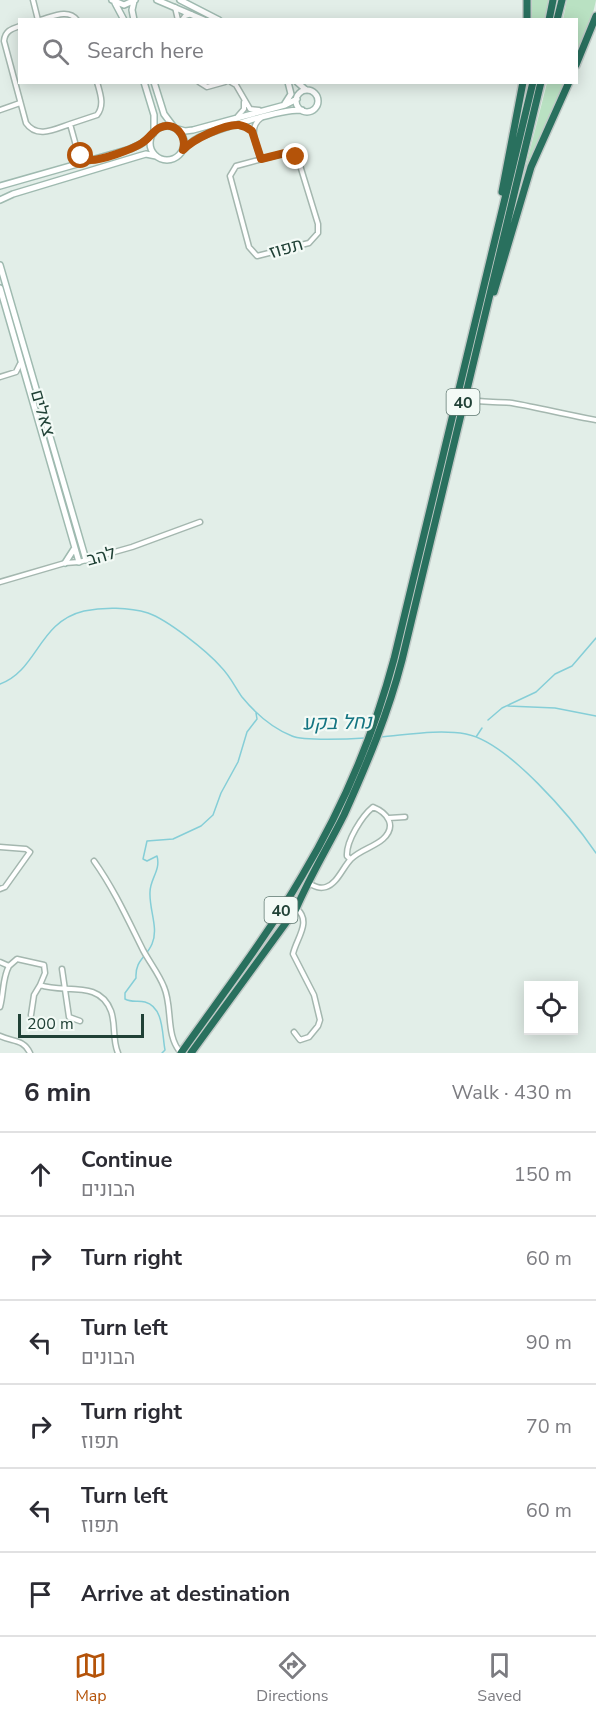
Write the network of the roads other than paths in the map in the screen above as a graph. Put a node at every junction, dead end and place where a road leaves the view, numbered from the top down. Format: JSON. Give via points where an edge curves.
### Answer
{"nodes":[{"id":1,"x":33,"y":0,"type":"edge"},
{"id":2,"x":135,"y":0,"type":"edge"},
{"id":3,"x":157,"y":0,"type":"edge"},
{"id":4,"x":180,"y":0,"type":"edge"},
{"id":5,"x":527,"y":0,"type":"edge"},
{"id":6,"x":554,"y":0,"type":"edge"},
{"id":7,"x":562,"y":0,"type":"edge"},
{"id":8,"x":113,"y":1,"type":"edge"},
{"id":9,"x":174,"y":6,"type":"junction"},
{"id":10,"x":193,"y":14,"type":"junction"},
{"id":11,"x":596,"y":15,"type":"edge"},
{"id":12,"x":38,"y":18,"type":"edge"},
{"id":13,"x":47,"y":18,"type":"edge"},
{"id":14,"x":75,"y":18,"type":"edge"},
{"id":15,"x":123,"y":18,"type":"edge"},
{"id":16,"x":134,"y":18,"type":"edge"},
{"id":17,"x":179,"y":18,"type":"edge"},
{"id":18,"x":182,"y":18,"type":"edge"},
{"id":19,"x":200,"y":18,"type":"edge"},
{"id":20,"x":215,"y":18,"type":"edge"},
{"id":21,"x":527,"y":18,"type":"edge"},
{"id":22,"x":550,"y":18,"type":"edge"},
{"id":23,"x":558,"y":18,"type":"edge"},
{"id":24,"x":18,"y":27,"type":"edge"},
{"id":25,"x":578,"y":60,"type":"edge"},
{"id":26,"x":97,"y":84,"type":"edge"},
{"id":27,"x":145,"y":84,"type":"edge"},
{"id":28,"x":155,"y":84,"type":"edge"},
{"id":29,"x":202,"y":84,"type":"edge"},
{"id":30,"x":218,"y":84,"type":"edge"},
{"id":31,"x":234,"y":84,"type":"edge"},
{"id":32,"x":288,"y":84,"type":"edge"},
{"id":33,"x":289,"y":84,"type":"edge"},
{"id":34,"x":300,"y":84,"type":"edge"},
{"id":35,"x":523,"y":84,"type":"edge"},
{"id":36,"x":533,"y":84,"type":"edge"},
{"id":37,"x":541,"y":84,"type":"edge"},
{"id":38,"x":567,"y":84,"type":"edge"},
{"id":39,"x":308,"y":90,"type":"junction"},
{"id":40,"x":297,"y":98,"type":"junction"},
{"id":41,"x":244,"y":101,"type":"junction"},
{"id":42,"x":20,"y":103,"type":"junction"},
{"id":43,"x":283,"y":105,"type":"junction"},
{"id":44,"x":0,"y":110,"type":"edge"},
{"id":45,"x":263,"y":110,"type":"junction"},
{"id":46,"x":302,"y":110,"type":"junction"},
{"id":47,"x":236,"y":118,"type":"junction"},
{"id":48,"x":261,"y":118,"type":"junction"},
{"id":49,"x":70,"y":124,"type":"junction"},
{"id":50,"x":236,"y":125,"type":"junction"},
{"id":51,"x":176,"y":128,"type":"junction"},
{"id":52,"x":252,"y":131,"type":"junction"},
{"id":53,"x":153,"y":133,"type":"junction"},
{"id":54,"x":183,"y":150,"type":"junction"},
{"id":55,"x":78,"y":153,"type":"junction"},
{"id":56,"x":156,"y":156,"type":"junction"},
{"id":57,"x":261,"y":159,"type":"junction"},
{"id":58,"x":90,"y":160,"type":"junction"},
{"id":59,"x":69,"y":167,"type":"junction"},
{"id":60,"x":0,"y":186,"type":"edge"},
{"id":61,"x":0,"y":200,"type":"edge"},
{"id":62,"x":0,"y":265,"type":"edge"},
{"id":63,"x":486,"y":274,"type":"junction"},
{"id":64,"x":0,"y":288,"type":"edge"},
{"id":65,"x":20,"y":358,"type":"junction"},
{"id":66,"x":471,"y":369,"type":"junction"},
{"id":67,"x":14,"y":373,"type":"junction"},
{"id":68,"x":0,"y":377,"type":"edge"},
{"id":69,"x":27,"y":380,"type":"junction"},
{"id":70,"x":464,"y":399,"type":"junction"},
{"id":71,"x":596,"y":420,"type":"edge"},
{"id":72,"x":200,"y":522,"type":"dead end"},
{"id":73,"x":75,"y":548,"type":"junction"},
{"id":74,"x":86,"y":560,"type":"junction"},
{"id":75,"x":79,"y":562,"type":"junction"},
{"id":76,"x":65,"y":563,"type":"junction"},
{"id":77,"x":0,"y":582,"type":"edge"},
{"id":78,"x":380,"y":719,"type":"junction"},
{"id":79,"x":366,"y":756,"type":"junction"},
{"id":80,"x":405,"y":817,"type":"dead end"},
{"id":81,"x":389,"y":818,"type":"junction"},
{"id":82,"x":0,"y":847,"type":"edge"},
{"id":83,"x":351,"y":859,"type":"junction"},
{"id":84,"x":94,"y":861,"type":"dead end"},
{"id":85,"x":307,"y":883,"type":"junction"},
{"id":86,"x":0,"y":889,"type":"edge"},
{"id":87,"x":296,"y":909,"type":"junction"},
{"id":88,"x":0,"y":962,"type":"edge"},
{"id":89,"x":9,"y":966,"type":"junction"},
{"id":90,"x":62,"y":969,"type":"dead end"},
{"id":91,"x":40,"y":985,"type":"junction"},
{"id":92,"x":64,"y":989,"type":"junction"},
{"id":93,"x":0,"y":1007,"type":"edge"},
{"id":94,"x":31,"y":1015,"type":"dead end"},
{"id":95,"x":80,"y":1021,"type":"dead end"},
{"id":96,"x":294,"y":1032,"type":"dead end"},
{"id":97,"x":0,"y":1038,"type":"edge"},
{"id":98,"x":30,"y":1053,"type":"edge"},
{"id":99,"x":118,"y":1053,"type":"edge"},
{"id":100,"x":181,"y":1053,"type":"edge"},
{"id":101,"x":191,"y":1053,"type":"edge"}],
"edges":[{"from":1,"to":12,"type":"street"},
{"from":2,"to":8,"type":"street","via":[[124,4]]},
{"from":2,"to":16,"type":"street"},
{"from":3,"to":9,"type":"street"},
{"from":4,"to":20,"type":"street"},
{"from":5,"to":21,"type":"highway"},
{"from":6,"to":22,"type":"highway"},
{"from":7,"to":23,"type":"highway"},
{"from":8,"to":15,"type":"street"},
{"from":9,"to":10,"type":"street"},
{"from":9,"to":17,"type":"street"},
{"from":10,"to":18,"type":"street"},
{"from":10,"to":19,"type":"street"},
{"from":11,"to":25,"type":"highway"},
{"from":13,"to":14,"type":"street","via":[[67,13]]},
{"from":24,"to":42,"type":"street","via":[[9,30],[4,41]]},
{"from":26,"to":49,"type":"street","via":[[102,104],[98,115]]},
{"from":27,"to":53,"type":"street","via":[[154,115]]},
{"from":28,"to":51,"type":"street","via":[[164,114]]},
{"from":29,"to":30,"type":"street"},
{"from":31,"to":41,"type":"street"},
{"from":32,"to":43,"type":"street","via":[[291,94]]},
{"from":33,"to":40,"type":"street"},
{"from":34,"to":39,"type":"street"},
{"from":35,"to":63,"type":"highway"},
{"from":36,"to":63,"type":"highway","number":"40"},
{"from":37,"to":66,"type":"highway","number":"40"},
{"from":38,"to":66,"type":"highway","via":[[531,168]]},
{"from":39,"to":40,"type":"street"},
{"from":39,"to":46,"type":"street","via":[[316,94],[318,103],[310,111]]},
{"from":40,"to":43,"type":"street"},
{"from":40,"to":46,"type":"street"},
{"from":41,"to":45,"type":"street","via":[[252,110]]},
{"from":41,"to":47,"type":"street","via":[[243,112]]},
{"from":42,"to":44,"type":"street"},
{"from":42,"to":49,"type":"street","via":[[26,123],[35,132]]},
{"from":43,"to":45,"type":"street"},
{"from":45,"to":47,"type":"street"},
{"from":46,"to":48,"type":"street"},
{"from":47,"to":51,"type":"street","via":[[193,130]]},
{"from":48,"to":50,"type":"street"},
{"from":48,"to":52,"type":"street"},
{"from":49,"to":55,"type":"street"},
{"from":50,"to":52,"type":"street"},
{"from":50,"to":54,"type":"street","via":[[200,137]]},
{"from":51,"to":53,"type":"street","via":[[163,126]]},
{"from":51,"to":54,"type":"street","via":[[184,139]]},
{"from":52,"to":57,"type":"street"},
{"from":53,"to":56,"type":"street","via":[[150,147]]},
{"from":53,"to":58,"type":"street","via":[[130,149]]},
{"from":54,"to":56,"type":"street","via":[[172,160]]},
{"from":55,"to":58,"type":"street"},
{"from":55,"to":59,"type":"street"},
{"from":56,"to":61,"type":"street","via":[[146,154]]},
{"from":57,"to":57,"type":"street","name":"תפוז","via":[[285,153],[296,157],[319,228],[309,243],[257,256],[249,247],[230,176],[236,166]]},
{"from":58,"to":59,"type":"street"},
{"from":59,"to":60,"type":"street"},
{"from":62,"to":74,"type":"street","name":"צאלים"},
{"from":63,"to":78,"type":"highway","number":"40"},
{"from":64,"to":65,"type":"street","name":"צאלים"},
{"from":65,"to":67,"type":"street","via":[[20,367]]},
{"from":65,"to":69,"type":"street","name":"צאלים"},
{"from":66,"to":70,"type":"highway","number":"40"},
{"from":67,"to":68,"type":"street"},
{"from":67,"to":69,"type":"street"},
{"from":69,"to":73,"type":"street","name":"צאלים"},
{"from":70,"to":71,"type":"street","via":[[517,404]]},
{"from":70,"to":78,"type":"highway","number":"40","via":[[402,660]]},
{"from":72,"to":74,"type":"street","name":"להב"},
{"from":73,"to":75,"type":"street","name":"צאלים"},
{"from":73,"to":76,"type":"street"},
{"from":74,"to":75,"type":"street","name":"להב"},
{"from":75,"to":76,"type":"street","name":"להב"},
{"from":76,"to":77,"type":"street","name":"להב"},
{"from":78,"to":79,"type":"highway","number":"40"},
{"from":79,"to":85,"type":"highway","number":"40","via":[[343,817]]},
{"from":79,"to":100,"type":"highway","number":"40","via":[[302,876]]},
{"from":80,"to":81,"type":"street"},
{"from":81,"to":83,"type":"street","via":[[390,829],[381,840]]},
{"from":81,"to":83,"type":"street","via":[[373,807],[368,811],[347,847]]},
{"from":82,"to":86,"type":"street","via":[[30,852]]},
{"from":83,"to":85,"type":"street","via":[[327,887]]},
{"from":84,"to":100,"type":"street","via":[[164,987],[172,1039]]},
{"from":85,"to":87,"type":"highway","number":"40"},
{"from":87,"to":96,"type":"street","via":[[303,918],[303,927],[293,954],[314,995],[320,1020],[304,1040]]},
{"from":87,"to":101,"type":"highway","number":"40"},
{"from":88,"to":89,"type":"street"},
{"from":89,"to":91,"type":"street","via":[[17,958],[44,965]]},
{"from":89,"to":93,"type":"street"},
{"from":90,"to":92,"type":"street"},
{"from":91,"to":92,"type":"street"},
{"from":91,"to":94,"type":"street","via":[[34,994]]},
{"from":92,"to":95,"type":"street","via":[[69,1017]]},
{"from":92,"to":99,"type":"street","via":[[90,990],[102,997],[113,1018]]},
{"from":97,"to":98,"type":"street","via":[[22,1042]]}]}
